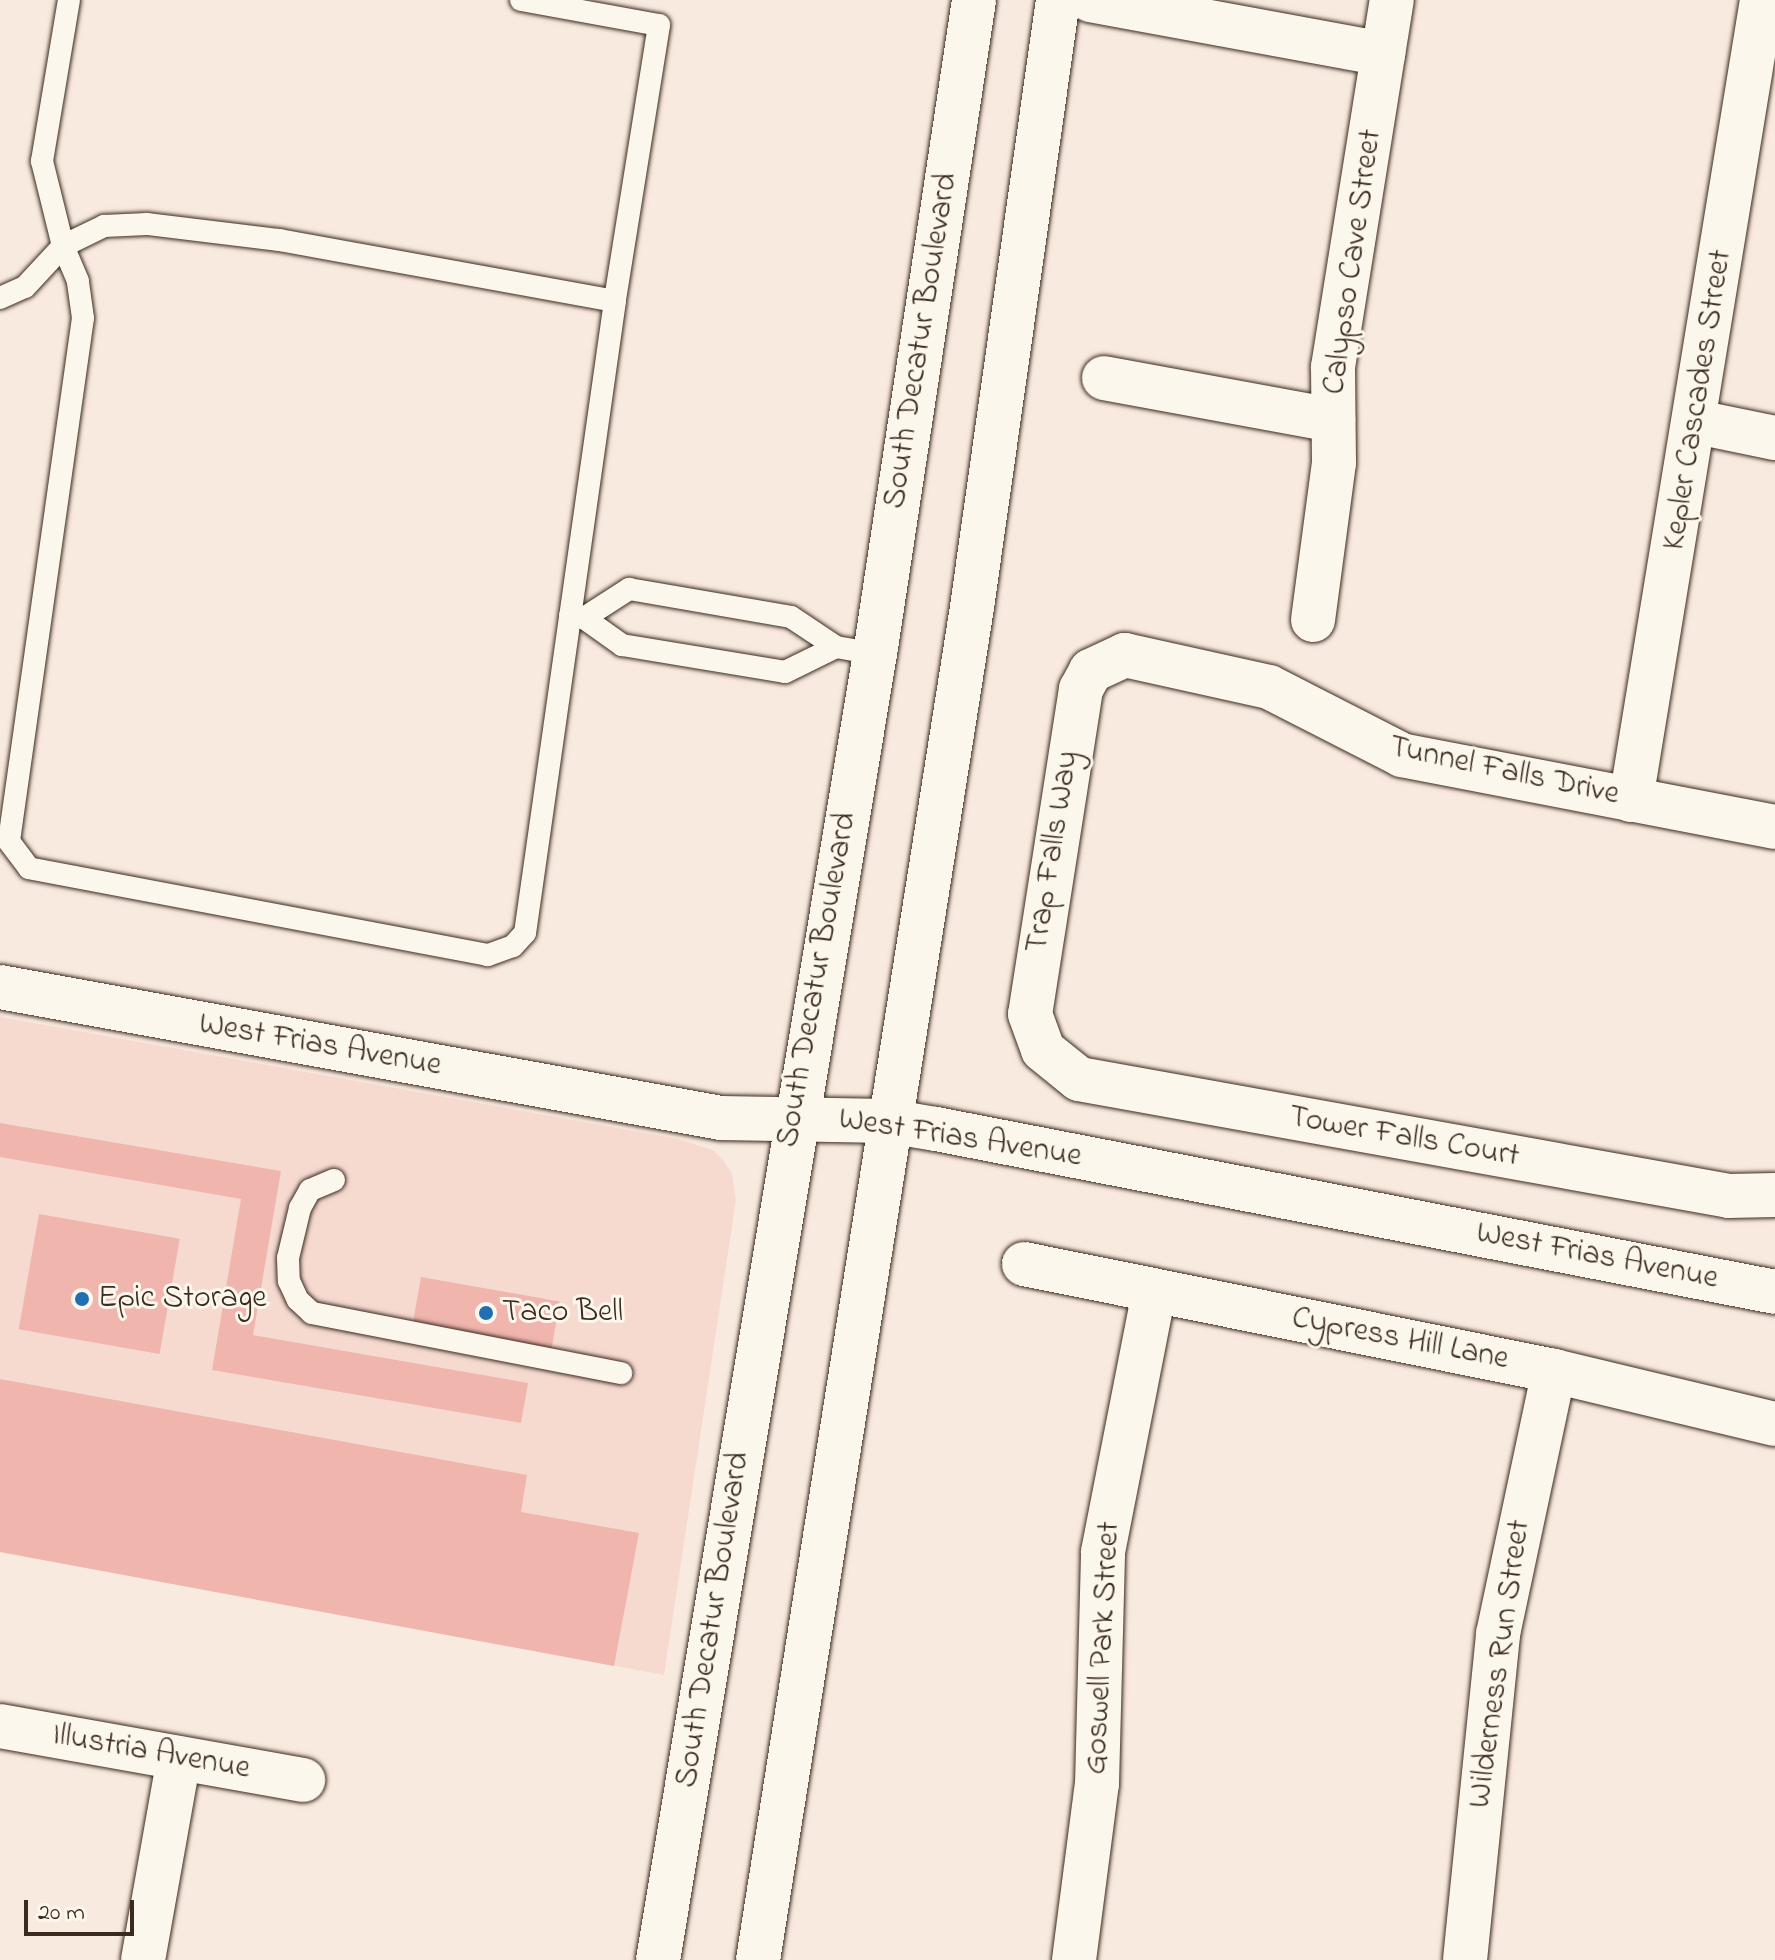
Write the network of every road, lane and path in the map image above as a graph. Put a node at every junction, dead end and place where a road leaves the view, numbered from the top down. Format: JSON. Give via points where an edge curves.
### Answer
{"nodes":[{"id":1,"x":69,"y":0,"type":"edge"},
{"id":2,"x":521,"y":0,"type":"edge"},
{"id":3,"x":974,"y":0,"type":"edge"},
{"id":4,"x":1058,"y":0,"type":"edge"},
{"id":5,"x":1090,"y":0,"type":"edge"},
{"id":6,"x":1392,"y":0,"type":"edge"},
{"id":7,"x":1762,"y":0,"type":"edge"},
{"id":8,"x":1765,"y":51,"type":"edge"},
{"id":9,"x":1383,"y":54,"type":"junction"},
{"id":10,"x":63,"y":246,"type":"junction"},
{"id":11,"x":0,"y":298,"type":"edge"},
{"id":12,"x":615,"y":301,"type":"junction"},
{"id":13,"x":1104,"y":378,"type":"dead end"},
{"id":14,"x":1333,"y":420,"type":"junction"},
{"id":15,"x":1697,"y":422,"type":"junction"},
{"id":16,"x":1775,"y":438,"type":"edge"},
{"id":17,"x":576,"y":617,"type":"junction"},
{"id":18,"x":1313,"y":620,"type":"dead end"},
{"id":19,"x":855,"y":650,"type":"junction"},
{"id":20,"x":1106,"y":662,"type":"joint"},
{"id":21,"x":1631,"y":800,"type":"junction"},
{"id":22,"x":1775,"y":827,"type":"edge"},
{"id":23,"x":0,"y":987,"type":"edge"},
{"id":24,"x":1043,"y":1050,"type":"joint"},
{"id":25,"x":795,"y":1117,"type":"junction"},
{"id":26,"x":888,"y":1121,"type":"junction"},
{"id":27,"x":334,"y":1180,"type":"dead end"},
{"id":28,"x":1775,"y":1195,"type":"edge"},
{"id":29,"x":1024,"y":1264,"type":"dead end"},
{"id":30,"x":1154,"y":1291,"type":"junction"},
{"id":31,"x":1775,"y":1292,"type":"edge"},
{"id":32,"x":1554,"y":1371,"type":"junction"},
{"id":33,"x":621,"y":1373,"type":"dead end"},
{"id":34,"x":1775,"y":1424,"type":"edge"},
{"id":35,"x":0,"y":1726,"type":"edge"},
{"id":36,"x":179,"y":1758,"type":"junction"},
{"id":37,"x":303,"y":1780,"type":"dead end"},
{"id":38,"x":143,"y":1960,"type":"edge"},
{"id":39,"x":658,"y":1960,"type":"edge"},
{"id":40,"x":758,"y":1960,"type":"edge"},
{"id":41,"x":1074,"y":1960,"type":"edge"},
{"id":42,"x":1465,"y":1960,"type":"edge"}],
"edges":[{"from":1,"to":10,"type":"lane","via":[[42,161]]},
{"from":2,"to":12,"type":"lane","via":[[659,25]]},
{"from":3,"to":19,"type":"street","name":"South Decatur Boulevard"},
{"from":4,"to":26,"type":"street","via":[[972,607]]},
{"from":5,"to":9,"type":"street"},
{"from":6,"to":9,"type":"street","name":"Calypso Cave Street"},
{"from":7,"to":8,"type":"street","name":"Kepler Cascades Street"},
{"from":8,"to":15,"type":"street","name":"Kepler Cascades Street"},
{"from":9,"to":14,"type":"street","name":"Calypso Cave Street","via":[[1333,367]]},
{"from":10,"to":11,"type":"lane","via":[[25,287]]},
{"from":10,"to":12,"type":"lane","via":[[104,226],[147,224],[279,240]]},
{"from":10,"to":17,"type":"lane","via":[[78,281],[83,318],[9,841],[29,868],[488,955],[513,946],[525,933]]},
{"from":12,"to":17,"type":"lane"},
{"from":13,"to":14,"type":"street"},
{"from":14,"to":18,"type":"street","name":"Calypso Cave Street","via":[[1334,463]]},
{"from":15,"to":16,"type":"street"},
{"from":15,"to":21,"type":"street","name":"Kepler Cascades Street"},
{"from":17,"to":19,"type":"lane","via":[[622,645],[785,672]]},
{"from":17,"to":19,"type":"lane","via":[[629,589],[791,617]]},
{"from":19,"to":25,"type":"street","name":"South Decatur Boulevard"},
{"from":20,"to":21,"type":"street","name":"Tunnel Falls Drive","via":[[1125,655],[1152,657],[1242,677],[1402,755]]},
{"from":20,"to":24,"type":"street","name":"Trap Falls Way","via":[[1091,671],[1075,717],[1030,1014]]},
{"from":21,"to":22,"type":"street","name":"Tunnel Falls Drive"},
{"from":23,"to":25,"type":"street","name":"West Frias Avenue","via":[[721,1118]]},
{"from":24,"to":28,"type":"street","name":"Tower Falls Court","via":[[1079,1079],[1729,1196]]},
{"from":25,"to":26,"type":"street","name":"West Frias Avenue"},
{"from":25,"to":39,"type":"street","name":"South Decatur Boulevard"},
{"from":26,"to":31,"type":"street","name":"West Frias Avenue"},
{"from":26,"to":40,"type":"street"},
{"from":27,"to":33,"type":"lane","via":[[310,1190],[288,1258],[289,1281],[312,1313]]},
{"from":29,"to":30,"type":"street","name":"Cypress Hill Lane"},
{"from":30,"to":32,"type":"street","name":"Cypress Hill Lane"},
{"from":30,"to":41,"type":"street","name":"Goswell Park Street","via":[[1103,1552],[1097,1784]]},
{"from":32,"to":34,"type":"street","name":"Cypress Hill Lane"},
{"from":32,"to":42,"type":"street","name":"Wilderness Run Street","via":[[1498,1634]]},
{"from":35,"to":36,"type":"street","name":"Illustria Avenue"},
{"from":36,"to":37,"type":"street","name":"Illustria Avenue"},
{"from":36,"to":38,"type":"street"}]}
